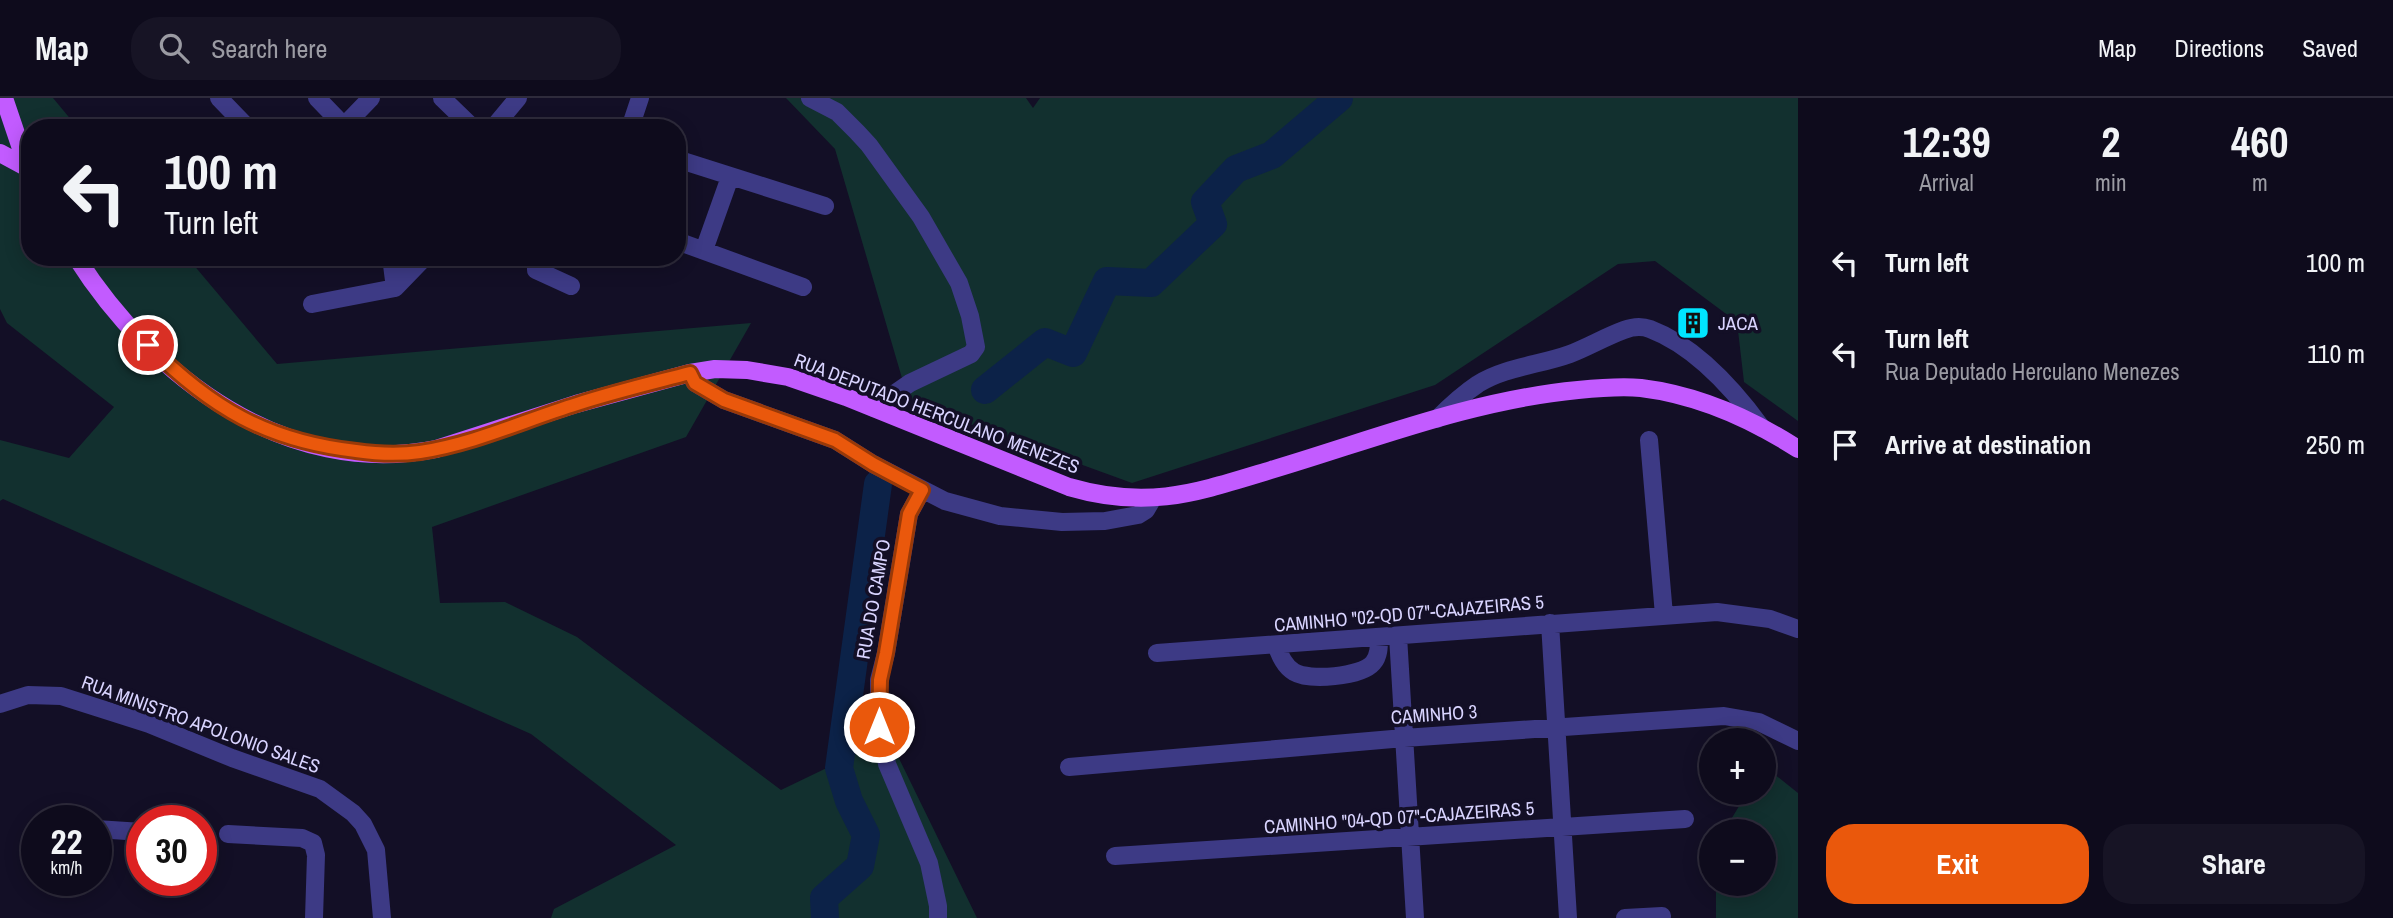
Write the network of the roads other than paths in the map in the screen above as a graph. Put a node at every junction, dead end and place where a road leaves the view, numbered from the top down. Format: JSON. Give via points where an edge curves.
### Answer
{"nodes":[{"id":1,"x":4,"y":98,"type":"edge"},
{"id":2,"x":219,"y":98,"type":"edge"},
{"id":3,"x":317,"y":98,"type":"edge"},
{"id":4,"x":371,"y":98,"type":"edge"},
{"id":5,"x":442,"y":98,"type":"edge"},
{"id":6,"x":518,"y":98,"type":"edge"},
{"id":7,"x":640,"y":98,"type":"edge"},
{"id":8,"x":810,"y":98,"type":"edge"},
{"id":9,"x":239,"y":119,"type":"edge"},
{"id":10,"x":342,"y":119,"type":"edge"},
{"id":11,"x":354,"y":119,"type":"edge"},
{"id":12,"x":464,"y":119,"type":"edge"},
{"id":13,"x":500,"y":119,"type":"edge"},
{"id":14,"x":633,"y":119,"type":"edge"},
{"id":15,"x":21,"y":150,"type":"edge"},
{"id":16,"x":0,"y":153,"type":"edge"},
{"id":17,"x":686,"y":162,"type":"edge"},
{"id":18,"x":21,"y":166,"type":"edge"},
{"id":19,"x":730,"y":177,"type":"junction"},
{"id":20,"x":825,"y":206,"type":"dead end"},
{"id":21,"x":686,"y":244,"type":"edge"},
{"id":22,"x":704,"y":250,"type":"junction"},
{"id":23,"x":82,"y":266,"type":"edge"},
{"id":24,"x":392,"y":266,"type":"edge"},
{"id":25,"x":416,"y":266,"type":"edge"},
{"id":26,"x":536,"y":266,"type":"edge"},
{"id":27,"x":571,"y":286,"type":"dead end"},
{"id":28,"x":803,"y":287,"type":"dead end"},
{"id":29,"x":395,"y":288,"type":"junction"},
{"id":30,"x":312,"y":304,"type":"dead end"},
{"id":31,"x":690,"y":373,"type":"junction"},
{"id":32,"x":874,"y":408,"type":"junction"},
{"id":33,"x":1437,"y":419,"type":"junction"},
{"id":34,"x":1762,"y":428,"type":"junction"},
{"id":35,"x":1649,"y":440,"type":"dead end"},
{"id":36,"x":1798,"y":449,"type":"edge"},
{"id":37,"x":922,"y":490,"type":"junction"},
{"id":38,"x":1153,"y":498,"type":"junction"},
{"id":39,"x":1664,"y":615,"type":"junction"},
{"id":40,"x":1550,"y":623,"type":"junction"},
{"id":41,"x":1798,"y":629,"type":"edge"},
{"id":42,"x":1398,"y":636,"type":"junction"},
{"id":43,"x":1379,"y":637,"type":"junction"},
{"id":44,"x":1276,"y":645,"type":"junction"},
{"id":45,"x":1157,"y":653,"type":"dead end"},
{"id":46,"x":0,"y":704,"type":"edge"},
{"id":47,"x":1555,"y":727,"type":"junction"},
{"id":48,"x":1404,"y":738,"type":"junction"},
{"id":49,"x":1798,"y":741,"type":"edge"},
{"id":50,"x":1069,"y":767,"type":"dead end"},
{"id":51,"x":1685,"y":819,"type":"dead end"},
{"id":52,"x":1562,"y":828,"type":"junction"},
{"id":53,"x":228,"y":834,"type":"dead end"},
{"id":54,"x":1410,"y":836,"type":"junction"},
{"id":55,"x":1115,"y":856,"type":"dead end"},
{"id":56,"x":1415,"y":915,"type":"edge"},
{"id":57,"x":1662,"y":916,"type":"dead end"},
{"id":58,"x":314,"y":918,"type":"edge"},
{"id":59,"x":382,"y":918,"type":"edge"},
{"id":60,"x":938,"y":918,"type":"edge"},
{"id":61,"x":1569,"y":918,"type":"edge"},
{"id":62,"x":1625,"y":918,"type":"edge"}],
"edges":[{"from":1,"to":15,"type":"main road"},
{"from":2,"to":9,"type":"street"},
{"from":3,"to":10,"type":"street"},
{"from":4,"to":11,"type":"street"},
{"from":5,"to":12,"type":"street"},
{"from":6,"to":13,"type":"street"},
{"from":7,"to":14,"type":"street"},
{"from":8,"to":32,"type":"street","via":[[837,112],[869,145],[939,245],[970,316],[976,347],[971,354],[910,383]]},
{"from":16,"to":18,"type":"main road"},
{"from":17,"to":19,"type":"street"},
{"from":19,"to":20,"type":"street"},
{"from":19,"to":22,"type":"street"},
{"from":21,"to":22,"type":"street"},
{"from":22,"to":28,"type":"street"},
{"from":23,"to":31,"type":"main road","name":"RUA DEPUTADO HERCULANO MENEZES","via":[[110,306],[186,380],[234,414],[313,446],[373,453],[427,451]]},
{"from":24,"to":29,"type":"street"},
{"from":25,"to":29,"type":"street"},
{"from":26,"to":27,"type":"street"},
{"from":29,"to":30,"type":"street"},
{"from":31,"to":32,"type":"main road","name":"RUA DEPUTADO HERCULANO MENEZES","via":[[715,369],[764,372]]},
{"from":31,"to":37,"type":"street","via":[[695,383],[724,400],[835,440]]},
{"from":32,"to":38,"type":"main road","name":"RUA DEPUTADO HERCULANO MENEZES","via":[[1069,487],[1124,499]]},
{"from":33,"to":34,"type":"main road","name":"RUA DEPUTADO HERCULANO MENEZES","via":[[1536,394],[1639,388],[1699,400]]},
{"from":33,"to":34,"type":"street","via":[[1479,383],[1568,355],[1626,329],[1640,328],[1672,341],[1722,379]]},
{"from":33,"to":38,"type":"main road","name":"RUA DEPUTADO HERCULANO MENEZES","via":[[1231,482]]},
{"from":34,"to":36,"type":"main road","name":"RUA DEPUTADO HERCULANO MENEZES"},
{"from":35,"to":39,"type":"street"},
{"from":37,"to":38,"type":"street","via":[[1000,516],[1062,522],[1138,515]]},
{"from":37,"to":60,"type":"street","name":"RUA DO CAMPO","via":[[909,514],[878,714],[887,764],[929,863]]},
{"from":39,"to":40,"type":"street","name":"CAMINHO \"02-QD 07\"-CAJAZEIRAS 5"},
{"from":39,"to":41,"type":"street","name":"CAMINHO \"02-QD 07\"-CAJAZEIRAS 5","via":[[1742,614]]},
{"from":40,"to":42,"type":"street","name":"CAMINHO \"02-QD 07\"-CAJAZEIRAS 5"},
{"from":40,"to":47,"type":"street"},
{"from":42,"to":43,"type":"street","name":"CAMINHO \"02-QD 07\"-CAJAZEIRAS 5"},
{"from":42,"to":48,"type":"street"},
{"from":43,"to":44,"type":"street","name":"CAMINHO \"02-QD 07\"-CAJAZEIRAS 5"},
{"from":43,"to":44,"type":"street","via":[[1377,657],[1354,674],[1303,676],[1288,667]]},
{"from":44,"to":45,"type":"street","name":"CAMINHO \"02-QD 07\"-CAJAZEIRAS 5"},
{"from":46,"to":59,"type":"street","name":"RUA MINISTRO APOLONIO SALES","via":[[28,695],[61,696],[320,789],[353,813],[376,850]]},
{"from":47,"to":48,"type":"street","name":"CAMINHO 3"},
{"from":47,"to":49,"type":"street","name":"CAMINHO 3","via":[[1739,717]]},
{"from":47,"to":52,"type":"street"},
{"from":48,"to":50,"type":"street","name":"CAMINHO 3"},
{"from":48,"to":54,"type":"street"},
{"from":51,"to":52,"type":"street","name":"CAMINHO \"04-QD 07\"-CAJAZEIRAS 5"},
{"from":52,"to":54,"type":"street","name":"CAMINHO \"04-QD 07\"-CAJAZEIRAS 5"},
{"from":52,"to":61,"type":"street"},
{"from":53,"to":58,"type":"street","via":[[302,838],[313,843]]},
{"from":54,"to":55,"type":"street","name":"CAMINHO \"04-QD 07\"-CAJAZEIRAS 5"},
{"from":54,"to":56,"type":"street"},
{"from":57,"to":62,"type":"street"}]}
